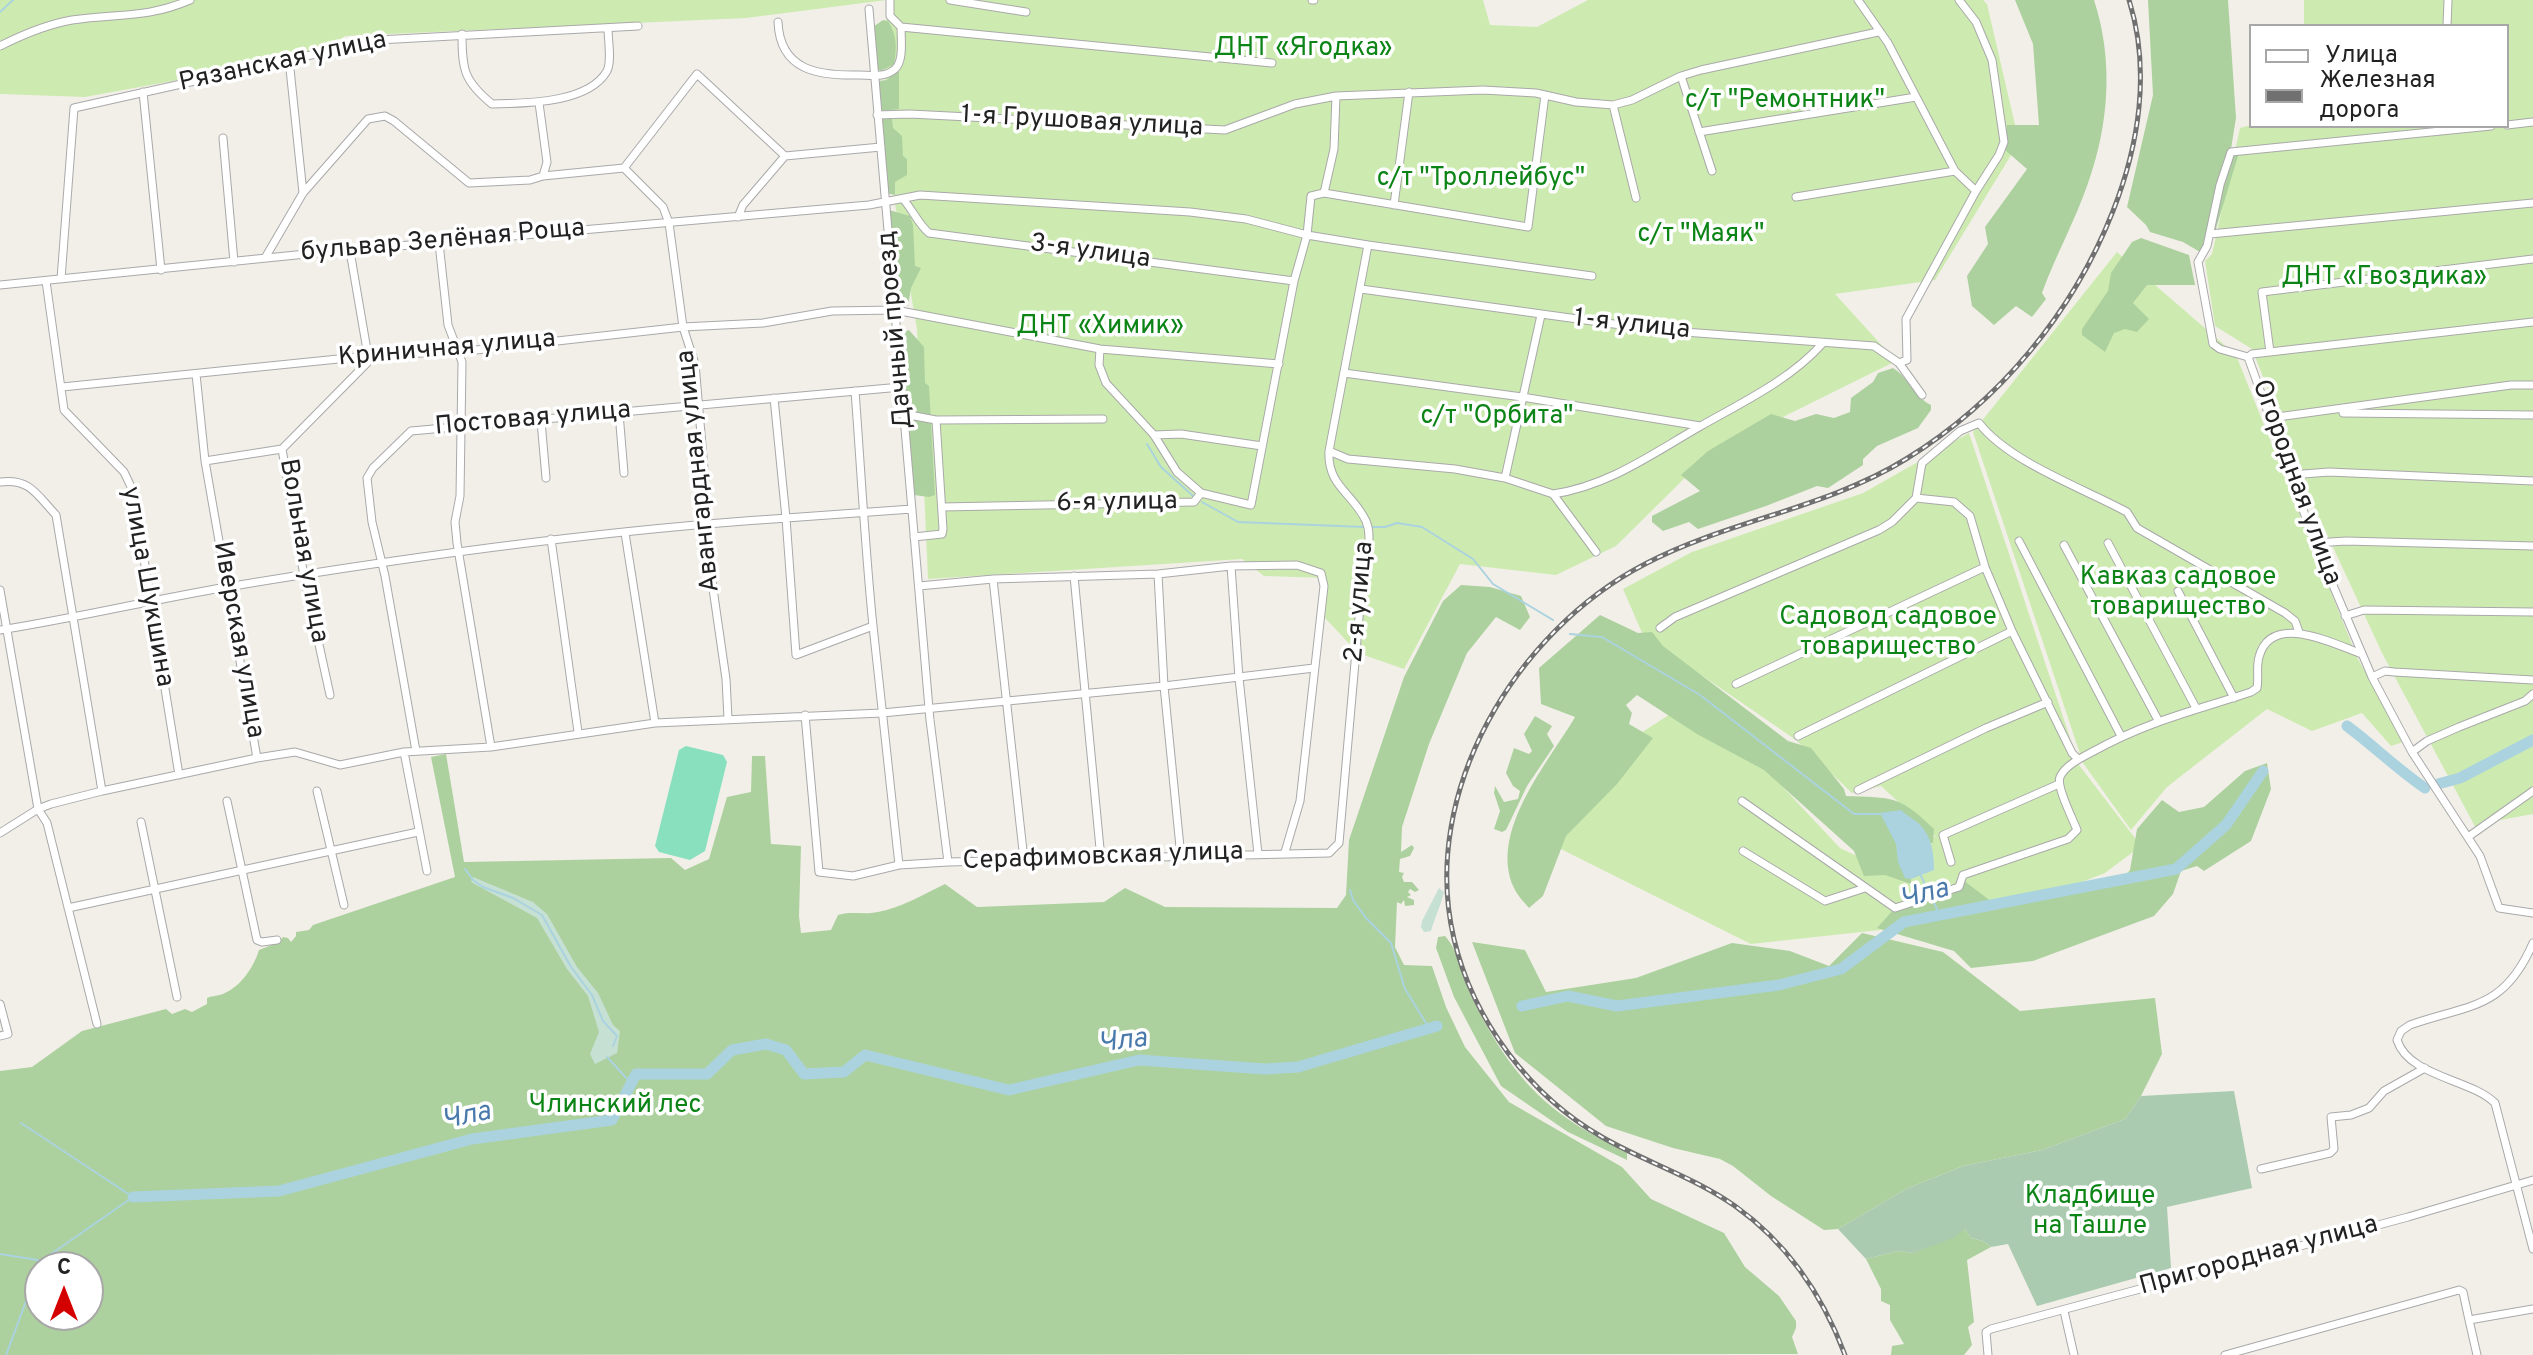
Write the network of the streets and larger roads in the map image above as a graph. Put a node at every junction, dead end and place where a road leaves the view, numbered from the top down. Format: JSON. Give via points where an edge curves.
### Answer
{"nodes":[{"id":1,"x":190,"y":0,"type":"edge"},
{"id":2,"x":890,"y":0,"type":"edge"},
{"id":3,"x":950,"y":0,"type":"edge"},
{"id":4,"x":1858,"y":0,"type":"edge"},
{"id":5,"x":1959,"y":0,"type":"edge"},
{"id":6,"x":2448,"y":0,"type":"edge"},
{"id":7,"x":869,"y":9,"type":"dead end"},
{"id":8,"x":1026,"y":12,"type":"dead end"},
{"id":9,"x":778,"y":22,"type":"dead end"},
{"id":10,"x":2447,"y":24,"type":"edge"},
{"id":11,"x":638,"y":26,"type":"dead end"},
{"id":12,"x":901,"y":27,"type":"junction"},
{"id":13,"x":608,"y":28,"type":"junction"},
{"id":14,"x":1878,"y":32,"type":"junction"},
{"id":15,"x":462,"y":34,"type":"junction"},
{"id":16,"x":0,"y":46,"type":"edge"},
{"id":17,"x":1272,"y":63,"type":"dead end"},
{"id":18,"x":290,"y":69,"type":"dead end"},
{"id":19,"x":873,"y":75,"type":"junction"},
{"id":20,"x":1681,"y":76,"type":"junction"},
{"id":21,"x":143,"y":92,"type":"junction"},
{"id":22,"x":1409,"y":92,"type":"junction"},
{"id":23,"x":1545,"y":95,"type":"junction"},
{"id":24,"x":1336,"y":96,"type":"junction"},
{"id":25,"x":1916,"y":97,"type":"junction"},
{"id":26,"x":539,"y":103,"type":"junction"},
{"id":27,"x":1613,"y":105,"type":"junction"},
{"id":28,"x":877,"y":115,"type":"junction"},
{"id":29,"x":2533,"y":122,"type":"edge"},
{"id":30,"x":2509,"y":125,"type":"edge"},
{"id":31,"x":2470,"y":128,"type":"edge"},
{"id":32,"x":1699,"y":132,"type":"junction"},
{"id":33,"x":223,"y":138,"type":"dead end"},
{"id":34,"x":881,"y":147,"type":"junction"},
{"id":35,"x":785,"y":156,"type":"junction"},
{"id":36,"x":624,"y":168,"type":"junction"},
{"id":37,"x":1712,"y":171,"type":"dead end"},
{"id":38,"x":1955,"y":171,"type":"junction"},
{"id":39,"x":543,"y":176,"type":"junction"},
{"id":40,"x":1976,"y":191,"type":"junction"},
{"id":41,"x":303,"y":193,"type":"junction"},
{"id":42,"x":1324,"y":193,"type":"junction"},
{"id":43,"x":1796,"y":197,"type":"dead end"},
{"id":44,"x":1636,"y":198,"type":"dead end"},
{"id":45,"x":903,"y":199,"type":"junction"},
{"id":46,"x":887,"y":203,"type":"junction"},
{"id":47,"x":2533,"y":203,"type":"edge"},
{"id":48,"x":1394,"y":205,"type":"junction"},
{"id":49,"x":738,"y":217,"type":"junction"},
{"id":50,"x":669,"y":223,"type":"junction"},
{"id":51,"x":2210,"y":234,"type":"junction"},
{"id":52,"x":1307,"y":235,"type":"junction"},
{"id":53,"x":439,"y":243,"type":"junction"},
{"id":54,"x":1368,"y":245,"type":"junction"},
{"id":55,"x":350,"y":251,"type":"junction"},
{"id":56,"x":265,"y":258,"type":"junction"},
{"id":57,"x":2533,"y":259,"type":"edge"},
{"id":58,"x":234,"y":262,"type":"junction"},
{"id":59,"x":161,"y":270,"type":"junction"},
{"id":60,"x":1592,"y":276,"type":"dead end"},
{"id":61,"x":61,"y":279,"type":"junction"},
{"id":62,"x":46,"y":281,"type":"junction"},
{"id":63,"x":1294,"y":281,"type":"junction"},
{"id":64,"x":0,"y":285,"type":"edge"},
{"id":65,"x":1361,"y":289,"type":"junction"},
{"id":66,"x":895,"y":310,"type":"junction"},
{"id":67,"x":1541,"y":315,"type":"junction"},
{"id":68,"x":2533,"y":322,"type":"edge"},
{"id":69,"x":683,"y":327,"type":"junction"},
{"id":70,"x":1822,"y":344,"type":"junction"},
{"id":71,"x":1100,"y":349,"type":"junction"},
{"id":72,"x":457,"y":351,"type":"junction"},
{"id":73,"x":2270,"y":352,"type":"junction"},
{"id":74,"x":368,"y":356,"type":"junction"},
{"id":75,"x":2248,"y":357,"type":"junction"},
{"id":76,"x":1899,"y":363,"type":"junction"},
{"id":77,"x":1279,"y":364,"type":"junction"},
{"id":78,"x":1344,"y":373,"type":"junction"},
{"id":79,"x":196,"y":374,"type":"junction"},
{"id":80,"x":2533,"y":385,"type":"edge"},
{"id":81,"x":62,"y":387,"type":"junction"},
{"id":82,"x":901,"y":387,"type":"junction"},
{"id":83,"x":855,"y":391,"type":"junction"},
{"id":84,"x":1922,"y":395,"type":"dead end"},
{"id":85,"x":1522,"y":397,"type":"junction"},
{"id":86,"x":774,"y":398,"type":"junction"},
{"id":87,"x":698,"y":405,"type":"junction"},
{"id":88,"x":619,"y":413,"type":"junction"},
{"id":89,"x":904,"y":414,"type":"junction"},
{"id":90,"x":2318,"y":414,"type":"junction"},
{"id":91,"x":2533,"y":415,"type":"edge"},
{"id":92,"x":2270,"y":418,"type":"junction"},
{"id":93,"x":1103,"y":419,"type":"dead end"},
{"id":94,"x":936,"y":420,"type":"junction"},
{"id":95,"x":541,"y":421,"type":"junction"},
{"id":96,"x":1700,"y":426,"type":"junction"},
{"id":97,"x":462,"y":427,"type":"junction"},
{"id":98,"x":1154,"y":435,"type":"junction"},
{"id":99,"x":1262,"y":446,"type":"junction"},
{"id":100,"x":282,"y":449,"type":"junction"},
{"id":101,"x":1329,"y":451,"type":"junction"},
{"id":102,"x":205,"y":461,"type":"junction"},
{"id":103,"x":624,"y":473,"type":"dead end"},
{"id":104,"x":546,"y":478,"type":"dead end"},
{"id":105,"x":1505,"y":478,"type":"junction"},
{"id":106,"x":2533,"y":481,"type":"edge"},
{"id":107,"x":0,"y":482,"type":"edge"},
{"id":108,"x":2293,"y":482,"type":"junction"},
{"id":109,"x":1201,"y":493,"type":"junction"},
{"id":110,"x":1553,"y":494,"type":"junction"},
{"id":111,"x":1916,"y":498,"type":"junction"},
{"id":112,"x":942,"y":507,"type":"junction"},
{"id":113,"x":912,"y":509,"type":"junction"},
{"id":114,"x":861,"y":512,"type":"junction"},
{"id":115,"x":787,"y":518,"type":"junction"},
{"id":116,"x":704,"y":526,"type":"junction"},
{"id":117,"x":625,"y":533,"type":"junction"},
{"id":118,"x":914,"y":537,"type":"junction"},
{"id":119,"x":551,"y":539,"type":"junction"},
{"id":120,"x":2019,"y":541,"type":"dead end"},
{"id":121,"x":2108,"y":543,"type":"dead end"},
{"id":122,"x":2315,"y":543,"type":"junction"},
{"id":123,"x":2064,"y":545,"type":"dead end"},
{"id":124,"x":2533,"y":546,"type":"edge"},
{"id":125,"x":458,"y":551,"type":"junction"},
{"id":126,"x":1596,"y":552,"type":"dead end"},
{"id":127,"x":381,"y":563,"type":"junction"},
{"id":128,"x":1231,"y":566,"type":"junction"},
{"id":129,"x":1985,"y":567,"type":"junction"},
{"id":130,"x":1158,"y":574,"type":"junction"},
{"id":131,"x":304,"y":576,"type":"junction"},
{"id":132,"x":1074,"y":576,"type":"junction"},
{"id":133,"x":993,"y":579,"type":"junction"},
{"id":134,"x":919,"y":586,"type":"junction"},
{"id":135,"x":228,"y":587,"type":"junction"},
{"id":136,"x":0,"y":590,"type":"edge"},
{"id":137,"x":2178,"y":591,"type":"dead end"},
{"id":138,"x":149,"y":601,"type":"junction"},
{"id":139,"x":2533,"y":612,"type":"edge"},
{"id":140,"x":73,"y":616,"type":"junction"},
{"id":141,"x":2345,"y":616,"type":"junction"},
{"id":142,"x":873,"y":626,"type":"junction"},
{"id":143,"x":1660,"y":628,"type":"dead end"},
{"id":144,"x":4,"y":629,"type":"edge"},
{"id":145,"x":2012,"y":631,"type":"junction"},
{"id":146,"x":2299,"y":632,"type":"junction"},
{"id":147,"x":2362,"y":654,"type":"junction"},
{"id":148,"x":1314,"y":668,"type":"junction"},
{"id":149,"x":2372,"y":677,"type":"junction"},
{"id":150,"x":1239,"y":678,"type":"junction"},
{"id":151,"x":2533,"y":680,"type":"edge"},
{"id":152,"x":1736,"y":684,"type":"dead end"},
{"id":153,"x":1164,"y":686,"type":"junction"},
{"id":154,"x":1086,"y":694,"type":"junction"},
{"id":155,"x":2533,"y":694,"type":"edge"},
{"id":156,"x":330,"y":695,"type":"dead end"},
{"id":157,"x":2234,"y":698,"type":"junction"},
{"id":158,"x":1007,"y":701,"type":"junction"},
{"id":159,"x":2048,"y":702,"type":"junction"},
{"id":160,"x":929,"y":708,"type":"junction"},
{"id":161,"x":2196,"y":708,"type":"junction"},
{"id":162,"x":882,"y":713,"type":"junction"},
{"id":163,"x":805,"y":715,"type":"junction"},
{"id":164,"x":728,"y":719,"type":"junction"},
{"id":165,"x":2158,"y":720,"type":"junction"},
{"id":166,"x":655,"y":723,"type":"junction"},
{"id":167,"x":578,"y":732,"type":"junction"},
{"id":168,"x":1798,"y":736,"type":"dead end"},
{"id":169,"x":2121,"y":736,"type":"junction"},
{"id":170,"x":491,"y":747,"type":"junction"},
{"id":171,"x":416,"y":751,"type":"junction"},
{"id":172,"x":404,"y":752,"type":"junction"},
{"id":173,"x":2412,"y":752,"type":"junction"},
{"id":174,"x":257,"y":758,"type":"junction"},
{"id":175,"x":2078,"y":759,"type":"junction"},
{"id":176,"x":179,"y":775,"type":"junction"},
{"id":177,"x":2059,"y":784,"type":"junction"},
{"id":178,"x":1858,"y":790,"type":"dead end"},
{"id":179,"x":102,"y":791,"type":"junction"},
{"id":180,"x":317,"y":791,"type":"dead end"},
{"id":181,"x":2533,"y":791,"type":"edge"},
{"id":182,"x":227,"y":801,"type":"dead end"},
{"id":183,"x":1742,"y":801,"type":"dead end"},
{"id":184,"x":38,"y":809,"type":"junction"},
{"id":185,"x":141,"y":822,"type":"dead end"},
{"id":186,"x":418,"y":832,"type":"junction"},
{"id":187,"x":0,"y":833,"type":"edge"},
{"id":188,"x":2468,"y":837,"type":"junction"},
{"id":189,"x":1339,"y":843,"type":"joint"},
{"id":190,"x":330,"y":851,"type":"junction"},
{"id":191,"x":1743,"y":851,"type":"dead end"},
{"id":192,"x":1285,"y":852,"type":"junction"},
{"id":193,"x":1258,"y":854,"type":"junction"},
{"id":194,"x":1181,"y":857,"type":"junction"},
{"id":195,"x":1101,"y":859,"type":"junction"},
{"id":196,"x":1024,"y":860,"type":"junction"},
{"id":197,"x":948,"y":862,"type":"junction"},
{"id":198,"x":1951,"y":862,"type":"dead end"},
{"id":199,"x":899,"y":865,"type":"junction"},
{"id":200,"x":241,"y":870,"type":"junction"},
{"id":201,"x":427,"y":871,"type":"dead end"},
{"id":202,"x":1865,"y":888,"type":"junction"},
{"id":203,"x":154,"y":889,"type":"junction"},
{"id":204,"x":344,"y":905,"type":"dead end"},
{"id":205,"x":68,"y":908,"type":"junction"},
{"id":206,"x":2533,"y":913,"type":"edge"},
{"id":207,"x":277,"y":940,"type":"dead end"},
{"id":208,"x":2533,"y":943,"type":"edge"},
{"id":209,"x":177,"y":997,"type":"dead end"},
{"id":210,"x":0,"y":1004,"type":"edge"},
{"id":211,"x":97,"y":1024,"type":"dead end"},
{"id":212,"x":4,"y":1035,"type":"edge"},
{"id":213,"x":2425,"y":1068,"type":"junction"},
{"id":214,"x":2261,"y":1169,"type":"dead end"},
{"id":215,"x":2533,"y":1180,"type":"edge"},
{"id":216,"x":2517,"y":1184,"type":"junction"},
{"id":217,"x":2533,"y":1249,"type":"edge"},
{"id":218,"x":2533,"y":1309,"type":"edge"},
{"id":219,"x":2064,"y":1311,"type":"junction"},
{"id":220,"x":2469,"y":1320,"type":"junction"},
{"id":221,"x":1988,"y":1355,"type":"edge"},
{"id":222,"x":2074,"y":1355,"type":"edge"},
{"id":223,"x":2225,"y":1355,"type":"edge"},
{"id":224,"x":2477,"y":1355,"type":"edge"}],
"edges":[{"from":1,"to":16,"type":"street","via":[[144,15],[70,20]]},
{"from":2,"to":12,"type":"street","via":[[890,16]]},
{"from":3,"to":8,"type":"street"},
{"from":4,"to":14,"type":"street"},
{"from":5,"to":40,"type":"street","via":[[1976,22],[1992,60],[2003,124],[1999,155]]},
{"from":6,"to":10,"type":"street"},
{"from":7,"to":19,"type":"street","name":"Дачный проезд"},
{"from":9,"to":19,"type":"street","via":[[785,53],[811,71]]},
{"from":11,"to":13,"type":"street","name":"Рязанская улица"},
{"from":12,"to":17,"type":"street"},
{"from":12,"to":19,"type":"street","via":[[896,69]]},
{"from":13,"to":15,"type":"street","name":"Рязанская улица"},
{"from":13,"to":26,"type":"street","via":[[604,75],[586,91]]},
{"from":14,"to":20,"type":"street"},
{"from":14,"to":25,"type":"street"},
{"from":15,"to":21,"type":"street","name":"Рязанская улица","via":[[378,40]]},
{"from":15,"to":26,"type":"street","via":[[465,76],[472,87],[492,104]]},
{"from":18,"to":41,"type":"street"},
{"from":19,"to":28,"type":"street","name":"Дачный проезд"},
{"from":20,"to":27,"type":"street"},
{"from":20,"to":32,"type":"street"},
{"from":21,"to":59,"type":"street"},
{"from":21,"to":61,"type":"street","name":"Рязанская улица","via":[[74,108]]},
{"from":22,"to":23,"type":"street","name":"1-я Грушовая улица"},
{"from":22,"to":24,"type":"street","name":"1-я Грушовая улица"},
{"from":22,"to":48,"type":"street"},
{"from":23,"to":27,"type":"street","name":"1-я Грушовая улица"},
{"from":23,"to":48,"type":"street","via":[[1528,227]]},
{"from":24,"to":28,"type":"street","name":"1-я Грушовая улица","via":[[1283,108],[1225,130]]},
{"from":24,"to":42,"type":"street","via":[[1334,149]]},
{"from":25,"to":32,"type":"street"},
{"from":25,"to":38,"type":"street"},
{"from":26,"to":39,"type":"street","via":[[547,162]]},
{"from":27,"to":44,"type":"street"},
{"from":28,"to":34,"type":"street","name":"Дачный проезд"},
{"from":29,"to":30,"type":"street"},
{"from":31,"to":51,"type":"street","name":"Огородная улица","via":[[2234,151],[2220,185]]},
{"from":32,"to":37,"type":"street"},
{"from":33,"to":58,"type":"street"},
{"from":34,"to":35,"type":"street"},
{"from":34,"to":46,"type":"street","name":"Дачный проезд"},
{"from":35,"to":36,"type":"street","via":[[697,74]]},
{"from":35,"to":49,"type":"street"},
{"from":36,"to":39,"type":"street"},
{"from":36,"to":50,"type":"street","via":[[663,207]]},
{"from":38,"to":40,"type":"street"},
{"from":38,"to":43,"type":"street"},
{"from":39,"to":41,"type":"street","via":[[469,183],[385,116],[368,119]]},
{"from":40,"to":76,"type":"street","via":[[1906,319],[1909,353]]},
{"from":41,"to":56,"type":"street"},
{"from":42,"to":48,"type":"street"},
{"from":42,"to":52,"type":"street","via":[[1311,196]]},
{"from":45,"to":46,"type":"street"},
{"from":45,"to":52,"type":"street","via":[[920,195],[1190,212]]},
{"from":45,"to":63,"type":"street","name":"3-я улица","via":[[929,233]]},
{"from":46,"to":49,"type":"street","name":"бульвар Зелёная Роща"},
{"from":46,"to":66,"type":"street","name":"Дачный проезд"},
{"from":47,"to":51,"type":"street"},
{"from":49,"to":50,"type":"street","name":"бульвар Зелёная Роща"},
{"from":50,"to":53,"type":"street","name":"бульвар Зелёная Роща"},
{"from":50,"to":69,"type":"street","name":"Авангардная улица"},
{"from":51,"to":75,"type":"street","name":"Огородная улица","via":[[2198,262],[2211,339],[2220,349]]},
{"from":52,"to":54,"type":"street"},
{"from":52,"to":63,"type":"street"},
{"from":53,"to":55,"type":"street","name":"бульвар Зелёная Роща"},
{"from":53,"to":72,"type":"street","via":[[448,325]]},
{"from":54,"to":60,"type":"street"},
{"from":54,"to":65,"type":"street","name":"2-я улица"},
{"from":55,"to":56,"type":"street","name":"бульвар Зелёная Роща"},
{"from":55,"to":74,"type":"street"},
{"from":56,"to":58,"type":"street","name":"бульвар Зелёная Роща"},
{"from":57,"to":73,"type":"street","via":[[2262,292]]},
{"from":58,"to":59,"type":"street","name":"бульвар Зелёная Роща"},
{"from":59,"to":61,"type":"street","name":"бульвар Зелёная Роща"},
{"from":61,"to":62,"type":"street","name":"бульвар Зелёная Роща"},
{"from":62,"to":64,"type":"street","name":"бульвар Зелёная Роща"},
{"from":62,"to":81,"type":"street","name":"улица Шукшина"},
{"from":63,"to":77,"type":"street"},
{"from":65,"to":67,"type":"street","name":"1-я улица"},
{"from":65,"to":78,"type":"street","name":"2-я улица"},
{"from":66,"to":69,"type":"street","name":"Криничная улица","via":[[832,311],[763,323]]},
{"from":66,"to":71,"type":"street","name":"Криничная улица"},
{"from":66,"to":82,"type":"street","name":"Дачный проезд"},
{"from":67,"to":70,"type":"street","name":"1-я улица"},
{"from":67,"to":85,"type":"street"},
{"from":68,"to":73,"type":"street"},
{"from":69,"to":72,"type":"street","name":"Криничная улица"},
{"from":69,"to":87,"type":"street","name":"Авангардная улица","via":[[695,364]]},
{"from":70,"to":76,"type":"street","name":"1-я улица","via":[[1874,346]]},
{"from":70,"to":96,"type":"street","via":[[1777,381]]},
{"from":71,"to":77,"type":"street","name":"Криничная улица"},
{"from":71,"to":98,"type":"street","name":"6-я улица","via":[[1106,383]]},
{"from":72,"to":74,"type":"street","name":"Криничная улица"},
{"from":72,"to":97,"type":"street","via":[[462,362]]},
{"from":73,"to":75,"type":"street"},
{"from":74,"to":79,"type":"street","name":"Криничная улица"},
{"from":74,"to":100,"type":"street","name":"Вольная улица","via":[[362,370]]},
{"from":75,"to":92,"type":"street","name":"Огородная улица"},
{"from":76,"to":84,"type":"street","name":"1-я улица"},
{"from":77,"to":99,"type":"street"},
{"from":78,"to":85,"type":"street"},
{"from":78,"to":101,"type":"street","name":"2-я улица"},
{"from":79,"to":81,"type":"street","name":"Криничная улица"},
{"from":79,"to":102,"type":"street","name":"Иверская улица"},
{"from":80,"to":90,"type":"street"},
{"from":81,"to":138,"type":"street","name":"улица Шукшина","via":[[64,410],[130,479]]},
{"from":82,"to":83,"type":"street","name":"Постовая улица"},
{"from":82,"to":89,"type":"street","name":"Дачный проезд"},
{"from":83,"to":86,"type":"street","name":"Постовая улица"},
{"from":83,"to":114,"type":"street"},
{"from":85,"to":96,"type":"street"},
{"from":85,"to":105,"type":"street"},
{"from":86,"to":87,"type":"street","name":"Постовая улица"},
{"from":86,"to":115,"type":"street"},
{"from":87,"to":88,"type":"street","name":"Постовая улица"},
{"from":87,"to":116,"type":"street","name":"Авангардная улица","via":[[707,504]]},
{"from":88,"to":95,"type":"street","name":"Постовая улица"},
{"from":88,"to":103,"type":"street"},
{"from":89,"to":94,"type":"street"},
{"from":89,"to":113,"type":"street","name":"Дачный проезд"},
{"from":90,"to":91,"type":"street"},
{"from":90,"to":92,"type":"street"},
{"from":92,"to":108,"type":"street","name":"Огородная улица"},
{"from":93,"to":94,"type":"street"},
{"from":94,"to":112,"type":"street"},
{"from":95,"to":97,"type":"street","name":"Постовая улица"},
{"from":95,"to":104,"type":"street"},
{"from":96,"to":110,"type":"street","via":[[1590,486]]},
{"from":97,"to":125,"type":"street"},
{"from":97,"to":127,"type":"street","name":"Постовая улица","via":[[411,431],[369,472]]},
{"from":98,"to":99,"type":"street"},
{"from":98,"to":109,"type":"street","name":"6-я улица","via":[[1177,472]]},
{"from":99,"to":109,"type":"street","via":[[1251,505]]},
{"from":100,"to":102,"type":"street"},
{"from":100,"to":131,"type":"street","name":"Вольная улица"},
{"from":101,"to":105,"type":"street","via":[[1348,459]]},
{"from":101,"to":189,"type":"street","name":"2-я улица","via":[[1332,476],[1366,521],[1370,537]]},
{"from":102,"to":135,"type":"street","name":"Иверская улица"},
{"from":105,"to":110,"type":"street"},
{"from":106,"to":108,"type":"street","via":[[2329,472],[2303,474]]},
{"from":107,"to":140,"type":"street","via":[[17,480],[32,488],[56,515]]},
{"from":108,"to":122,"type":"street","name":"Огородная улица"},
{"from":109,"to":112,"type":"street","name":"6-я улица","via":[[1194,502]]},
{"from":110,"to":126,"type":"street"},
{"from":111,"to":129,"type":"street","via":[[1954,502],[1965,509]]},
{"from":111,"to":143,"type":"street","via":[[1879,530]]},
{"from":111,"to":146,"type":"street","name":"Огородная улица","via":[[1922,463],[1960,431],[1979,423],[2005,448],[2127,512],[2146,534],[2285,613]]},
{"from":112,"to":118,"type":"street","via":[[942,534]]},
{"from":113,"to":114,"type":"street"},
{"from":113,"to":118,"type":"street","name":"Дачный проезд"},
{"from":114,"to":115,"type":"street"},
{"from":114,"to":142,"type":"street"},
{"from":115,"to":116,"type":"street"},
{"from":115,"to":142,"type":"street","via":[[796,655]]},
{"from":116,"to":117,"type":"street"},
{"from":116,"to":164,"type":"street","name":"Авангардная улица"},
{"from":117,"to":119,"type":"street"},
{"from":117,"to":166,"type":"street"},
{"from":118,"to":134,"type":"street","name":"Дачный проезд"},
{"from":119,"to":125,"type":"street"},
{"from":119,"to":167,"type":"street"},
{"from":120,"to":169,"type":"street"},
{"from":121,"to":161,"type":"street"},
{"from":122,"to":124,"type":"street"},
{"from":122,"to":141,"type":"street","name":"Огородная улица"},
{"from":123,"to":165,"type":"street"},
{"from":125,"to":127,"type":"street"},
{"from":125,"to":170,"type":"street"},
{"from":127,"to":131,"type":"street"},
{"from":127,"to":171,"type":"street","name":"Постовая улица"},
{"from":128,"to":130,"type":"street"},
{"from":128,"to":148,"type":"street","via":[[1297,565],[1321,573]]},
{"from":128,"to":150,"type":"street"},
{"from":129,"to":145,"type":"street"},
{"from":129,"to":152,"type":"street"},
{"from":130,"to":132,"type":"street"},
{"from":130,"to":153,"type":"street"},
{"from":131,"to":135,"type":"street"},
{"from":131,"to":156,"type":"street","name":"Вольная улица"},
{"from":132,"to":133,"type":"street"},
{"from":132,"to":154,"type":"street"},
{"from":133,"to":134,"type":"street"},
{"from":133,"to":158,"type":"street"},
{"from":134,"to":160,"type":"street","name":"Серафимовская улица"},
{"from":135,"to":138,"type":"street"},
{"from":135,"to":174,"type":"street","name":"Иверская улица"},
{"from":136,"to":144,"type":"street"},
{"from":137,"to":157,"type":"street"},
{"from":138,"to":140,"type":"street"},
{"from":138,"to":176,"type":"street","name":"улица Шукшина"},
{"from":139,"to":141,"type":"street","via":[[2364,610]]},
{"from":140,"to":144,"type":"street"},
{"from":140,"to":179,"type":"street"},
{"from":141,"to":147,"type":"street","name":"Огородная улица"},
{"from":142,"to":162,"type":"street"},
{"from":144,"to":184,"type":"street"},
{"from":145,"to":159,"type":"street"},
{"from":145,"to":168,"type":"street"},
{"from":146,"to":147,"type":"street","name":"Огородная улица"},
{"from":146,"to":157,"type":"street","via":[[2271,638],[2259,657],[2257,688]]},
{"from":147,"to":149,"type":"street","name":"Огородная улица"},
{"from":148,"to":150,"type":"street","name":"Иверская улица"},
{"from":148,"to":192,"type":"street","via":[[1300,801]]},
{"from":149,"to":151,"type":"street","via":[[2385,671]]},
{"from":149,"to":173,"type":"street","name":"Огородная улица"},
{"from":150,"to":153,"type":"street","name":"Иверская улица"},
{"from":150,"to":193,"type":"street"},
{"from":153,"to":154,"type":"street","name":"Иверская улица"},
{"from":153,"to":194,"type":"street"},
{"from":154,"to":158,"type":"street","name":"Иверская улица"},
{"from":154,"to":195,"type":"street"},
{"from":155,"to":173,"type":"street"},
{"from":157,"to":161,"type":"street"},
{"from":158,"to":160,"type":"street","name":"Иверская улица"},
{"from":158,"to":196,"type":"street"},
{"from":159,"to":175,"type":"street"},
{"from":159,"to":178,"type":"street"},
{"from":160,"to":162,"type":"street","name":"Иверская улица"},
{"from":160,"to":197,"type":"street","name":"Серафимовская улица"},
{"from":161,"to":165,"type":"street"},
{"from":162,"to":163,"type":"street","name":"Иверская улица"},
{"from":162,"to":199,"type":"street"},
{"from":163,"to":164,"type":"street","name":"Иверская улица"},
{"from":163,"to":199,"type":"street","via":[[819,872],[853,876]]},
{"from":164,"to":166,"type":"street","name":"Иверская улица"},
{"from":165,"to":169,"type":"street"},
{"from":166,"to":167,"type":"street","name":"Иверская улица"},
{"from":167,"to":170,"type":"street","name":"Иверская улица"},
{"from":169,"to":175,"type":"street"},
{"from":170,"to":171,"type":"street","name":"Иверская улица"},
{"from":171,"to":172,"type":"street","name":"Иверская улица"},
{"from":172,"to":174,"type":"street","name":"Иверская улица","via":[[340,765],[295,752]]},
{"from":172,"to":186,"type":"street"},
{"from":173,"to":188,"type":"street","name":"Огородная улица"},
{"from":174,"to":176,"type":"street"},
{"from":175,"to":177,"type":"street"},
{"from":176,"to":179,"type":"street"},
{"from":177,"to":198,"type":"street","via":[[1943,835]]},
{"from":177,"to":202,"type":"street","via":[[2077,830],[2068,839],[1963,875],[1959,887],[1895,908]]},
{"from":179,"to":184,"type":"street"},
{"from":180,"to":190,"type":"street"},
{"from":181,"to":188,"type":"street"},
{"from":182,"to":200,"type":"street"},
{"from":183,"to":202,"type":"street"},
{"from":184,"to":187,"type":"street"},
{"from":184,"to":205,"type":"street","via":[[47,823]]},
{"from":185,"to":203,"type":"street"},
{"from":186,"to":190,"type":"street"},
{"from":186,"to":201,"type":"street"},
{"from":188,"to":206,"type":"street","name":"Огородная улица","via":[[2499,908]]},
{"from":189,"to":192,"type":"street","name":"Серафимовская улица","via":[[1329,853]]},
{"from":190,"to":200,"type":"street"},
{"from":190,"to":204,"type":"street"},
{"from":191,"to":202,"type":"street","via":[[1825,901]]},
{"from":192,"to":193,"type":"street","name":"Серафимовская улица"},
{"from":193,"to":194,"type":"street","name":"Серафимовская улица"},
{"from":194,"to":195,"type":"street","name":"Серафимовская улица"},
{"from":195,"to":196,"type":"street","name":"Серафимовская улица"},
{"from":196,"to":197,"type":"street","name":"Серафимовская улица"},
{"from":197,"to":199,"type":"street"},
{"from":200,"to":203,"type":"street"},
{"from":200,"to":207,"type":"street","via":[[257,940]]},
{"from":203,"to":205,"type":"street"},
{"from":203,"to":209,"type":"street"},
{"from":205,"to":211,"type":"street"},
{"from":208,"to":213,"type":"street","via":[[2515,976],[2486,1002],[2401,1031],[2398,1045]]},
{"from":210,"to":212,"type":"street"},
{"from":213,"to":214,"type":"street","via":[[2384,1091],[2369,1108],[2331,1117],[2330,1153]]},
{"from":213,"to":216,"type":"street","via":[[2495,1103]]},
{"from":215,"to":216,"type":"street","name":"Пригородная улица"},
{"from":216,"to":217,"type":"street"},
{"from":216,"to":219,"type":"street","name":"Пригородная улица"},
{"from":218,"to":220,"type":"street"},
{"from":219,"to":221,"type":"street","name":"Пригородная улица","via":[[1986,1332]]},
{"from":219,"to":222,"type":"street"},
{"from":220,"to":223,"type":"street","via":[[2459,1290]]},
{"from":220,"to":224,"type":"street"}]}
